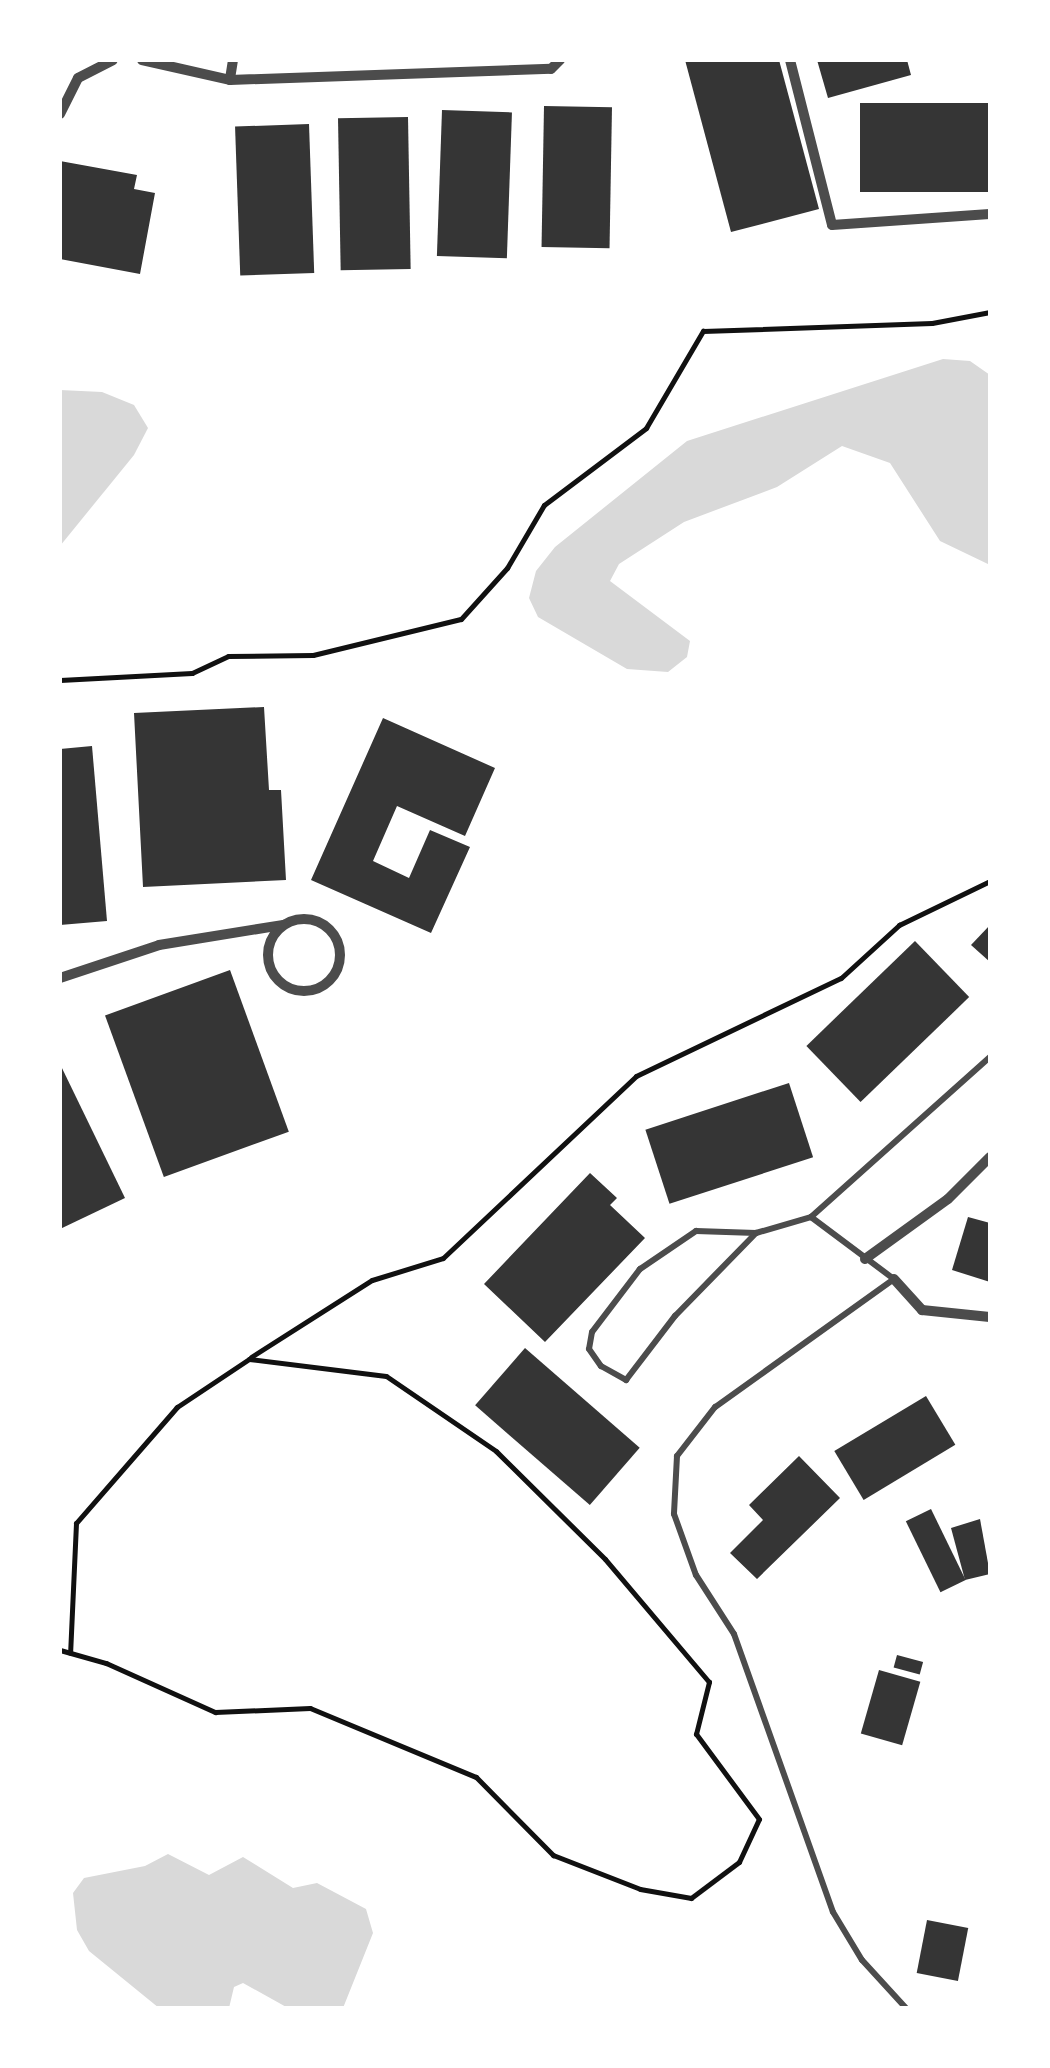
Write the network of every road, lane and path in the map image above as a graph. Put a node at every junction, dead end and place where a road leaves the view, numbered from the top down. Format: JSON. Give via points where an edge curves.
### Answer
{"nodes":[{"id":1,"x":113,"y":60,"type":"edge"},
{"id":2,"x":142,"y":60,"type":"edge"},
{"id":3,"x":233,"y":60,"type":"edge"},
{"id":4,"x":560,"y":60,"type":"edge"},
{"id":5,"x":790,"y":60,"type":"edge"},
{"id":6,"x":230,"y":80,"type":"junction"},
{"id":7,"x":60,"y":114,"type":"edge"},
{"id":8,"x":990,"y":214,"type":"edge"},
{"id":9,"x":990,"y":312,"type":"edge"},
{"id":10,"x":60,"y":680,"type":"edge"},
{"id":11,"x":990,"y":881,"type":"edge"},
{"id":12,"x":283,"y":925,"type":"junction"},
{"id":13,"x":60,"y":978,"type":"edge"},
{"id":14,"x":990,"y":1057,"type":"edge"},
{"id":15,"x":990,"y":1157,"type":"edge"},
{"id":16,"x":811,"y":1217,"type":"junction"},
{"id":17,"x":756,"y":1233,"type":"junction"},
{"id":18,"x":865,"y":1260,"type":"junction"},
{"id":19,"x":894,"y":1279,"type":"junction"},
{"id":20,"x":990,"y":1318,"type":"edge"},
{"id":21,"x":249,"y":1358,"type":"junction"},
{"id":22,"x":60,"y":1650,"type":"edge"},
{"id":23,"x":70,"y":1653,"type":"junction"},
{"id":24,"x":906,"y":2008,"type":"edge"}],
"edges":[{"from":1,"to":7,"type":"street","via":[[78,78]]},
{"from":2,"to":6,"type":"street"},
{"from":3,"to":6,"type":"street"},
{"from":4,"to":6,"type":"street","via":[[551,69]]},
{"from":5,"to":8,"type":"street","via":[[832,225]]},
{"from":9,"to":10,"type":"path","via":[[932,323],[703,331],[646,428],[544,505],[507,568],[461,619],[313,655],[228,656],[192,673]]},
{"from":11,"to":21,"type":"path","via":[[898,925],[841,978],[636,1076],[443,1258],[372,1280]]},
{"from":12,"to":12,"type":"street","via":[[268,948],[274,975],[297,990],[324,985],[340,962],[334,934],[310,920]]},
{"from":12,"to":13,"type":"street","via":[[159,945]]},
{"from":14,"to":16,"type":"lane"},
{"from":15,"to":18,"type":"street","via":[[948,1199]]},
{"from":16,"to":17,"type":"lane"},
{"from":16,"to":18,"type":"lane"},
{"from":17,"to":17,"type":"lane","via":[[696,1231],[640,1268],[592,1332],[589,1349],[601,1366],[626,1380],[675,1316]]},
{"from":18,"to":19,"type":"lane"},
{"from":19,"to":20,"type":"street","via":[[922,1310]]},
{"from":19,"to":24,"type":"lane","via":[[715,1407],[677,1456],[674,1514],[696,1575],[734,1634],[833,1912],[862,1960]]},
{"from":21,"to":23,"type":"path","via":[[177,1407],[76,1523]]},
{"from":21,"to":23,"type":"path","via":[[386,1376],[496,1451],[604,1559],[709,1682],[696,1734],[759,1820],[738,1862],[692,1898],[640,1889],[553,1854],[476,1777],[310,1708],[216,1712]]},
{"from":22,"to":23,"type":"path"}]}
